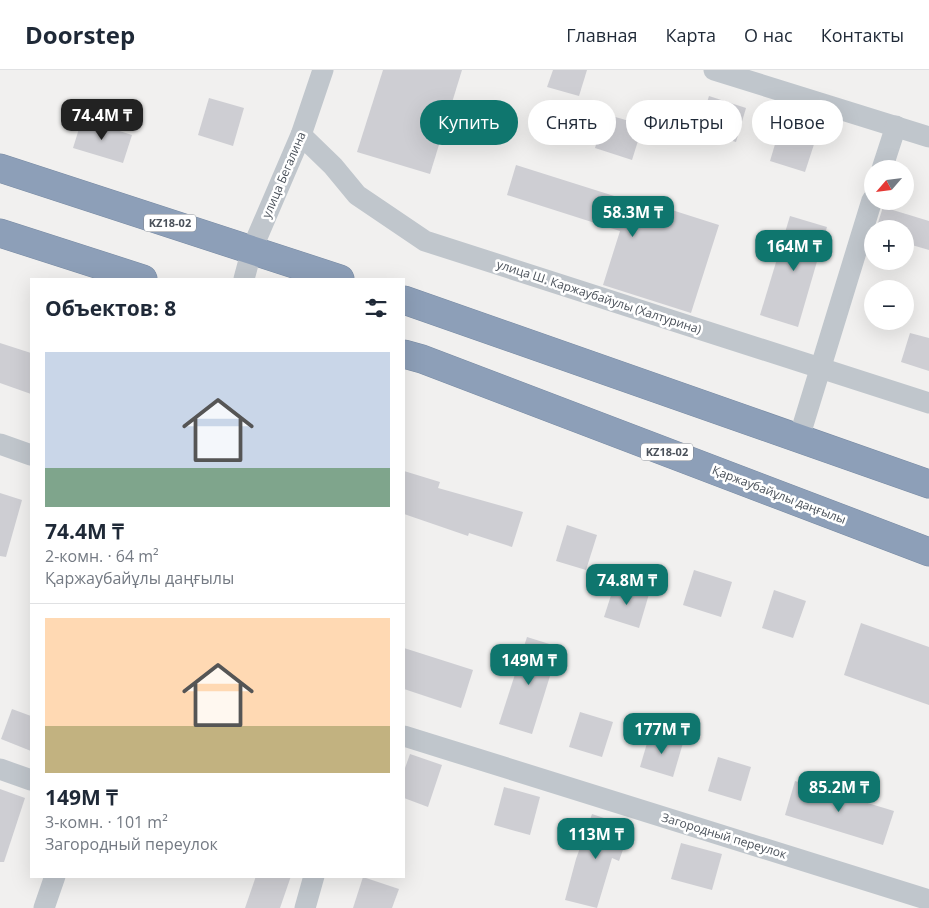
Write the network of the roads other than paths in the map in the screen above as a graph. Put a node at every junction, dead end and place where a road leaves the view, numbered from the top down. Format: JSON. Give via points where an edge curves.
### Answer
{"nodes":[{"id":1,"x":323,"y":70,"type":"edge"},
{"id":2,"x":714,"y":70,"type":"edge"},
{"id":3,"x":896,"y":126,"type":"junction"},
{"id":4,"x":301,"y":136,"type":"junction"},
{"id":5,"x":929,"y":137,"type":"edge"},
{"id":6,"x":885,"y":160,"type":"edge"},
{"id":7,"x":0,"y":168,"type":"edge"},
{"id":8,"x":869,"y":210,"type":"edge"},
{"id":9,"x":0,"y":232,"type":"edge"},
{"id":10,"x":252,"y":249,"type":"junction"},
{"id":11,"x":139,"y":278,"type":"edge"},
{"id":12,"x":244,"y":278,"type":"edge"},
{"id":13,"x":337,"y":278,"type":"edge"},
{"id":14,"x":405,"y":300,"type":"edge"},
{"id":15,"x":405,"y":354,"type":"edge"},
{"id":16,"x":820,"y":368,"type":"junction"},
{"id":17,"x":929,"y":402,"type":"edge"},
{"id":18,"x":799,"y":438,"type":"junction"},
{"id":19,"x":0,"y":444,"type":"edge"},
{"id":20,"x":30,"y":455,"type":"edge"},
{"id":21,"x":929,"y":484,"type":"edge"},
{"id":22,"x":929,"y":552,"type":"edge"},
{"id":23,"x":405,"y":736,"type":"edge"},
{"id":24,"x":0,"y":769,"type":"edge"},
{"id":25,"x":30,"y":780,"type":"edge"},
{"id":26,"x":55,"y":878,"type":"edge"},
{"id":27,"x":313,"y":878,"type":"edge"},
{"id":28,"x":929,"y":900,"type":"edge"},
{"id":29,"x":44,"y":908,"type":"edge"},
{"id":30,"x":305,"y":908,"type":"edge"}],
"edges":[{"from":1,"to":4,"type":"street","name":"улица Бегалина"},
{"from":2,"to":3,"type":"street"},
{"from":3,"to":5,"type":"street"},
{"from":3,"to":6,"type":"street"},
{"from":4,"to":10,"type":"street","name":"улица Бегалина"},
{"from":4,"to":16,"type":"street","name":"улица Ш. Каржаубайулы (Халтурина)","via":[[357,195],[425,241]]},
{"from":7,"to":10,"type":"highway","number":"KZ18-02"},
{"from":8,"to":16,"type":"street"},
{"from":9,"to":11,"type":"highway"},
{"from":10,"to":12,"type":"street","name":"улица Бегалина"},
{"from":10,"to":13,"type":"highway","number":"KZ18-02"},
{"from":14,"to":18,"type":"highway"},
{"from":15,"to":22,"type":"highway","name":"Қаржаубайұлы даңғылы","number":"KZ18-02"},
{"from":16,"to":17,"type":"street","name":"улица Ш. Каржаубайулы (Халтурина)"},
{"from":16,"to":18,"type":"street"},
{"from":18,"to":21,"type":"highway"},
{"from":19,"to":20,"type":"street"},
{"from":23,"to":28,"type":"street","name":"Загородный переулок"},
{"from":24,"to":25,"type":"street"},
{"from":26,"to":29,"type":"street"},
{"from":27,"to":30,"type":"street"}]}
